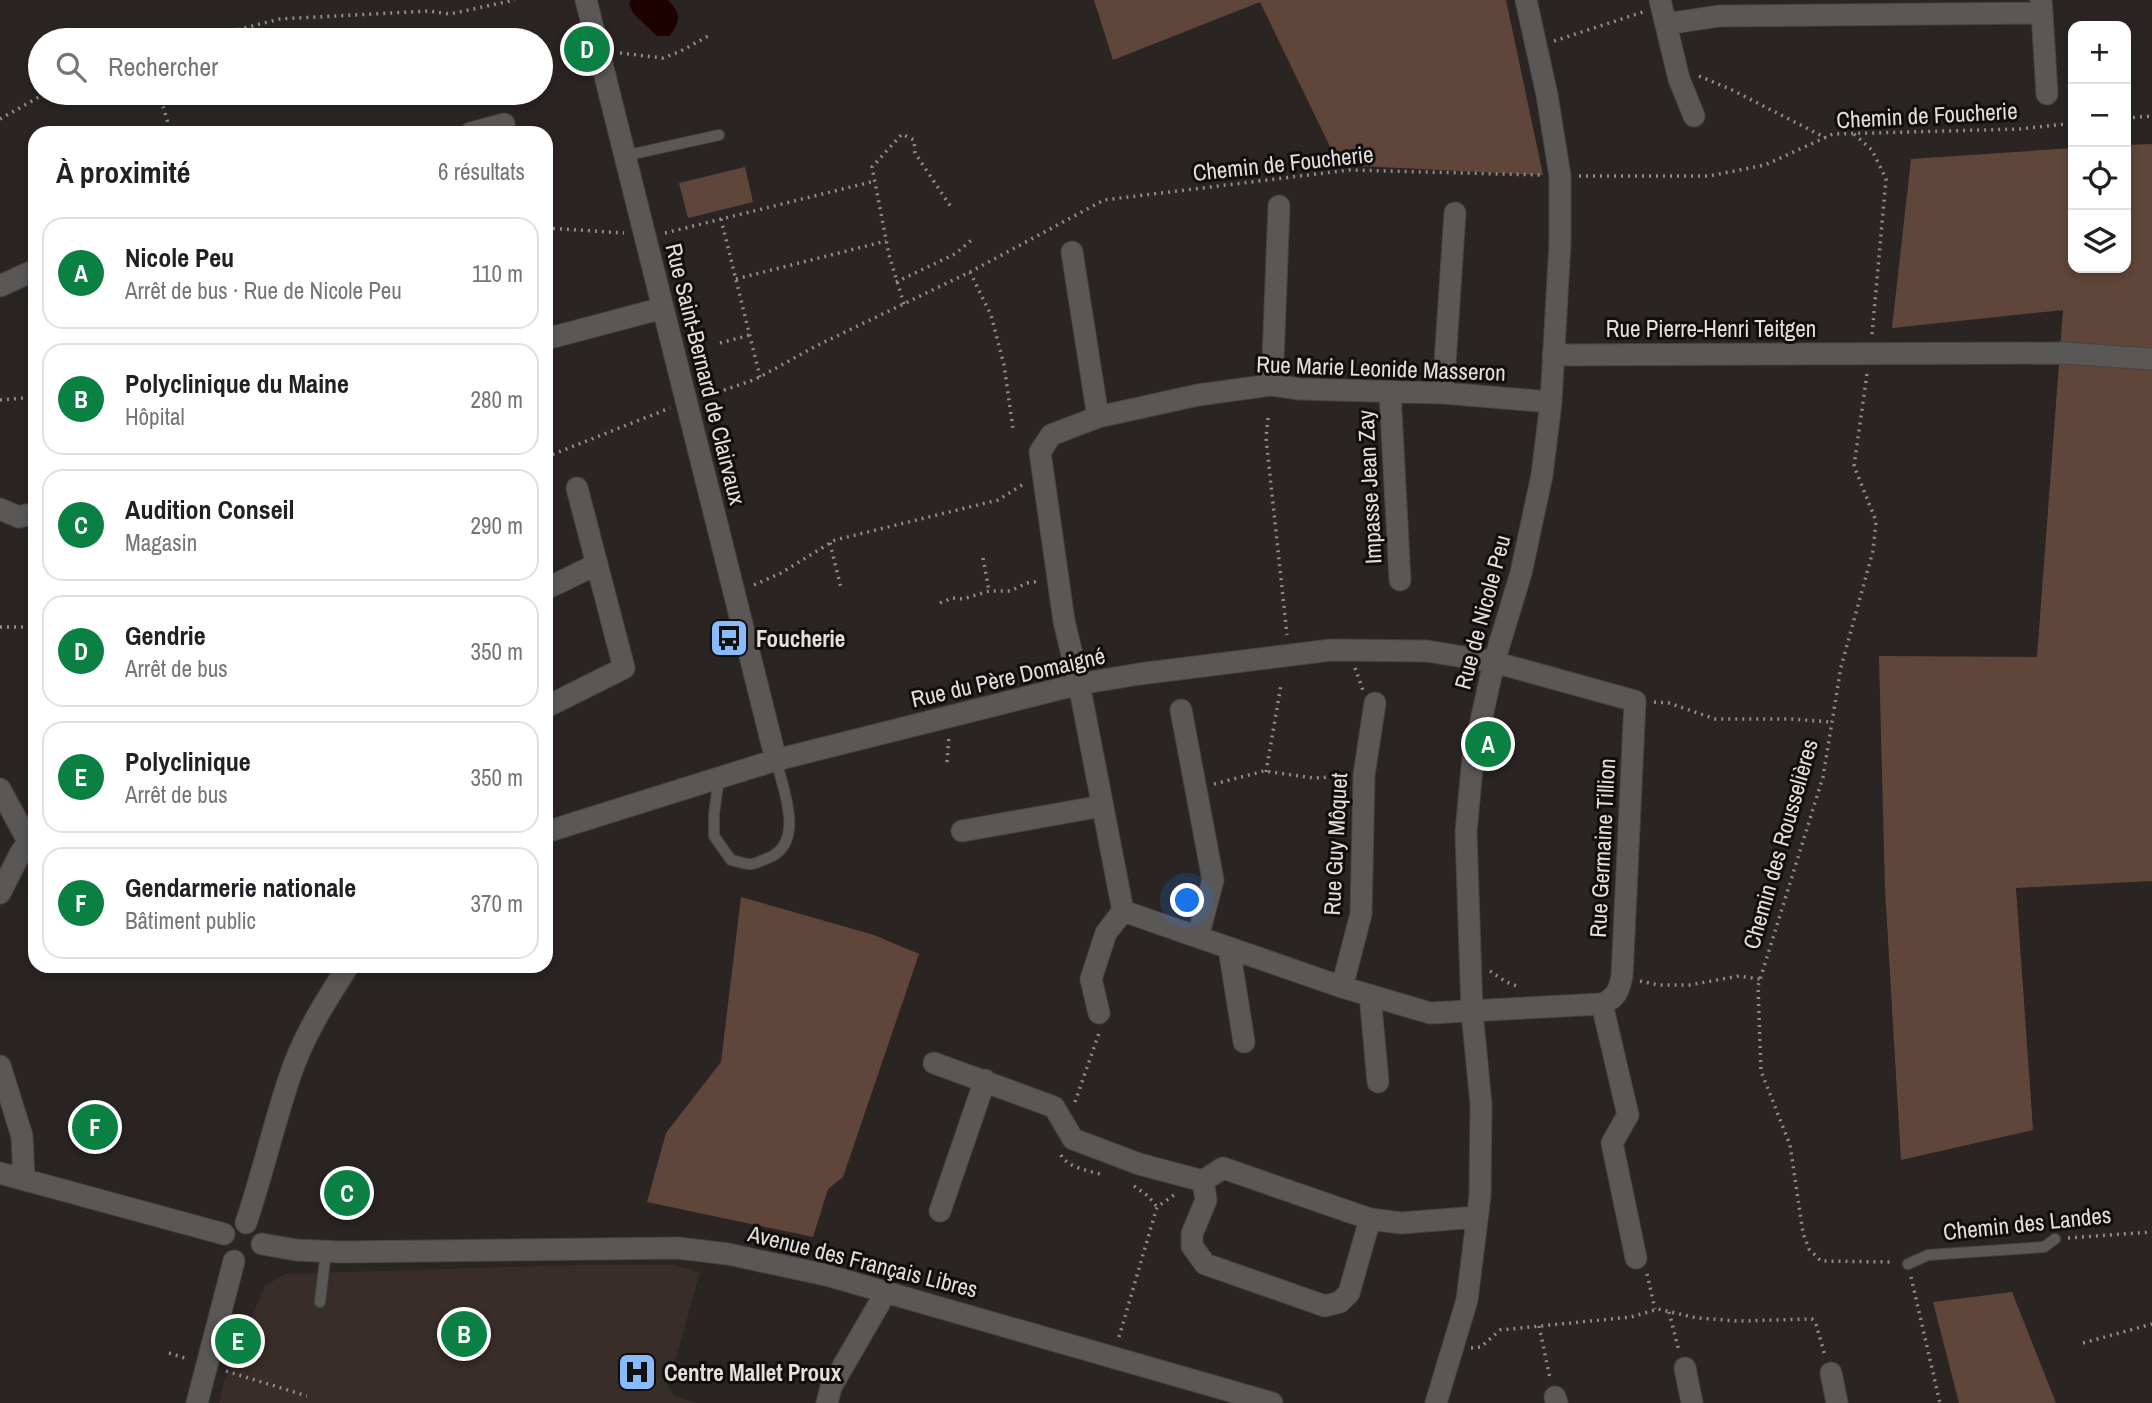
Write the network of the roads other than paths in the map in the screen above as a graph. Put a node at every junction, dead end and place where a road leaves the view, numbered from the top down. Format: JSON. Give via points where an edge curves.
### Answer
{"nodes":[{"id":1,"x":586,"y":0,"type":"edge"},
{"id":2,"x":1526,"y":0,"type":"edge"},
{"id":3,"x":2042,"y":6,"type":"edge"},
{"id":4,"x":1659,"y":11,"type":"edge"},
{"id":5,"x":2047,"y":94,"type":"dead end"},
{"id":6,"x":1694,"y":116,"type":"dead end"},
{"id":7,"x":504,"y":124,"type":"dead end"},
{"id":8,"x":497,"y":126,"type":"edge"},
{"id":9,"x":719,"y":135,"type":"dead end"},
{"id":10,"x":624,"y":156,"type":"junction"},
{"id":11,"x":1279,"y":206,"type":"dead end"},
{"id":12,"x":1455,"y":213,"type":"dead end"},
{"id":13,"x":1072,"y":253,"type":"dead end"},
{"id":14,"x":28,"y":273,"type":"edge"},
{"id":15,"x":0,"y":286,"type":"edge"},
{"id":16,"x":663,"y":308,"type":"junction"},
{"id":17,"x":553,"y":337,"type":"edge"},
{"id":18,"x":1553,"y":355,"type":"junction"},
{"id":19,"x":2152,"y":359,"type":"edge"},
{"id":20,"x":1272,"y":385,"type":"junction"},
{"id":21,"x":1390,"y":392,"type":"junction"},
{"id":22,"x":1443,"y":393,"type":"junction"},
{"id":23,"x":1551,"y":402,"type":"junction"},
{"id":24,"x":1098,"y":417,"type":"junction"},
{"id":25,"x":577,"y":488,"type":"dead end"},
{"id":26,"x":0,"y":509,"type":"edge"},
{"id":27,"x":28,"y":515,"type":"edge"},
{"id":28,"x":597,"y":564,"type":"junction"},
{"id":29,"x":1399,"y":580,"type":"dead end"},
{"id":30,"x":553,"y":586,"type":"edge"},
{"id":31,"x":1494,"y":662,"type":"junction"},
{"id":32,"x":1079,"y":684,"type":"junction"},
{"id":33,"x":1370,"y":699,"type":"road end"},
{"id":34,"x":553,"y":704,"type":"edge"},
{"id":35,"x":1181,"y":710,"type":"dead end"},
{"id":36,"x":776,"y":760,"type":"junction"},
{"id":37,"x":719,"y":778,"type":"junction"},
{"id":38,"x":0,"y":789,"type":"edge"},
{"id":39,"x":1102,"y":806,"type":"junction"},
{"id":40,"x":553,"y":830,"type":"edge"},
{"id":41,"x":962,"y":831,"type":"dead end"},
{"id":42,"x":28,"y":833,"type":"edge"},
{"id":43,"x":28,"y":843,"type":"edge"},
{"id":44,"x":0,"y":893,"type":"edge"},
{"id":45,"x":1123,"y":911,"type":"junction"},
{"id":46,"x":1198,"y":937,"type":"junction"},
{"id":47,"x":1229,"y":948,"type":"junction"},
{"id":48,"x":343,"y":973,"type":"edge"},
{"id":49,"x":1342,"y":987,"type":"junction"},
{"id":50,"x":1370,"y":995,"type":"junction"},
{"id":51,"x":1602,"y":1004,"type":"junction"},
{"id":52,"x":1472,"y":1012,"type":"junction"},
{"id":53,"x":1099,"y":1013,"type":"road end"},
{"id":54,"x":1244,"y":1042,"type":"dead end"},
{"id":55,"x":934,"y":1063,"type":"dead end"},
{"id":56,"x":0,"y":1066,"type":"edge"},
{"id":57,"x":985,"y":1080,"type":"junction"},
{"id":58,"x":1378,"y":1082,"type":"dead end"},
{"id":59,"x":0,"y":1173,"type":"edge"},
{"id":60,"x":23,"y":1180,"type":"junction"},
{"id":61,"x":1203,"y":1181,"type":"junction"},
{"id":62,"x":940,"y":1211,"type":"dead end"},
{"id":63,"x":1477,"y":1217,"type":"junction"},
{"id":64,"x":1370,"y":1219,"type":"junction"},
{"id":65,"x":246,"y":1223,"type":"junction"},
{"id":66,"x":224,"y":1234,"type":"junction"},
{"id":67,"x":2055,"y":1239,"type":"road end"},
{"id":68,"x":262,"y":1244,"type":"junction"},
{"id":69,"x":326,"y":1251,"type":"junction"},
{"id":70,"x":1636,"y":1258,"type":"road end"},
{"id":71,"x":234,"y":1261,"type":"junction"},
{"id":72,"x":1908,"y":1264,"type":"road end"},
{"id":73,"x":883,"y":1291,"type":"junction"},
{"id":74,"x":320,"y":1302,"type":"dead end"},
{"id":75,"x":1685,"y":1368,"type":"road end"},
{"id":76,"x":1831,"y":1373,"type":"road end"},
{"id":77,"x":197,"y":1403,"type":"edge"},
{"id":78,"x":827,"y":1403,"type":"edge"},
{"id":79,"x":1272,"y":1403,"type":"edge"},
{"id":80,"x":1436,"y":1403,"type":"edge"},
{"id":81,"x":1692,"y":1403,"type":"edge"},
{"id":82,"x":1837,"y":1403,"type":"edge"}],
"edges":[{"from":1,"to":10,"type":"street","name":"Rue Saint-Bernard de Clairvaux"},
{"from":2,"to":18,"type":"street","name":"Rue de Nicole Peu","via":[[1548,95],[1560,176]]},
{"from":3,"to":4,"type":"street","via":[[1719,16]]},
{"from":3,"to":5,"type":"street"},
{"from":4,"to":6,"type":"street"},
{"from":7,"to":8,"type":"street"},
{"from":9,"to":10,"type":"lane"},
{"from":10,"to":16,"type":"street","name":"Rue Saint-Bernard de Clairvaux"},
{"from":11,"to":20,"type":"street"},
{"from":12,"to":22,"type":"street"},
{"from":13,"to":24,"type":"street"},
{"from":14,"to":15,"type":"street"},
{"from":16,"to":17,"type":"street"},
{"from":16,"to":36,"type":"street","name":"Rue Saint-Bernard de Clairvaux"},
{"from":18,"to":19,"type":"street","name":"Rue Pierre-Henri Teitgen","via":[[2064,353]]},
{"from":18,"to":23,"type":"street","name":"Rue de Nicole Peu"},
{"from":20,"to":21,"type":"street","name":"Rue Marie Leonide Masseron"},
{"from":20,"to":24,"type":"street","name":"Rue Marie Leonide Masseron","via":[[1198,395]]},
{"from":21,"to":22,"type":"street","name":"Rue Marie Leonide Masseron"},
{"from":21,"to":29,"type":"street","name":"Impasse Jean Zay"},
{"from":22,"to":23,"type":"street","name":"Rue Marie Leonide Masseron"},
{"from":23,"to":31,"type":"street","name":"Rue de Nicole Peu","via":[[1542,475],[1521,573]]},
{"from":24,"to":32,"type":"street","name":"Rue Marie Leonide Masseron","via":[[1051,435],[1040,452],[1064,621]]},
{"from":25,"to":28,"type":"street"},
{"from":26,"to":27,"type":"street","via":[[19,517]]},
{"from":28,"to":30,"type":"street"},
{"from":28,"to":34,"type":"street","via":[[624,668]]},
{"from":31,"to":32,"type":"street","name":"Rue du Père Domaigné","via":[[1427,651],[1331,650]]},
{"from":31,"to":51,"type":"street","name":"Rue Germaine Tillion","via":[[1634,701],[1622,976],[1613,999]]},
{"from":31,"to":52,"type":"street","name":"Rue de Nicole Peu","via":[[1473,757],[1465,832]]},
{"from":32,"to":36,"type":"street","name":"Rue du Père Domaigné"},
{"from":32,"to":39,"type":"street"},
{"from":33,"to":49,"type":"street","name":"Rue Guy Môquet","via":[[1361,914]]},
{"from":35,"to":46,"type":"street","via":[[1213,880]]},
{"from":36,"to":37,"type":"street","name":"Rue du Père Domaigné"},
{"from":36,"to":37,"type":"lane","via":[[790,827],[786,844],[775,855],[752,864],[731,860],[714,836]]},
{"from":37,"to":40,"type":"street","name":"Rue du Père Domaigné"},
{"from":38,"to":42,"type":"street"},
{"from":39,"to":41,"type":"street"},
{"from":39,"to":45,"type":"street"},
{"from":43,"to":44,"type":"street"},
{"from":45,"to":46,"type":"street"},
{"from":45,"to":53,"type":"street","via":[[1106,933],[1091,979]]},
{"from":46,"to":47,"type":"street"},
{"from":47,"to":49,"type":"street"},
{"from":47,"to":54,"type":"street"},
{"from":48,"to":65,"type":"street","via":[[318,1012],[289,1078]]},
{"from":49,"to":50,"type":"street"},
{"from":50,"to":52,"type":"street","via":[[1430,1013]]},
{"from":50,"to":58,"type":"street"},
{"from":51,"to":52,"type":"street"},
{"from":51,"to":70,"type":"street","via":[[1628,1115],[1612,1143]]},
{"from":52,"to":63,"type":"street","name":"Rue de Nicole Peu","via":[[1481,1104]]},
{"from":55,"to":57,"type":"street"},
{"from":56,"to":60,"type":"street","via":[[22,1136]]},
{"from":57,"to":61,"type":"street","via":[[1055,1107],[1073,1139]]},
{"from":57,"to":62,"type":"street"},
{"from":59,"to":60,"type":"street"},
{"from":60,"to":66,"type":"street"},
{"from":61,"to":64,"type":"street","via":[[1223,1168]]},
{"from":61,"to":64,"type":"street","via":[[1206,1200],[1192,1246],[1205,1264],[1325,1306],[1340,1302],[1349,1293]]},
{"from":63,"to":64,"type":"street","via":[[1401,1223]]},
{"from":63,"to":80,"type":"street","name":"Rue de Nicole Peu","via":[[1467,1300]]},
{"from":65,"to":66,"type":"street","via":[[233,1225]]},
{"from":65,"to":68,"type":"street","via":[[260,1232]]},
{"from":66,"to":71,"type":"street","via":[[223,1246]]},
{"from":67,"to":72,"type":"lane","name":"Chemin des Landes","via":[[2044,1247],[1928,1255]]},
{"from":68,"to":69,"type":"street","name":"Avenue des Français Libres"},
{"from":68,"to":71,"type":"street","via":[[253,1260]]},
{"from":69,"to":73,"type":"street","name":"Avenue des Français Libres","via":[[678,1248],[728,1254]]},
{"from":69,"to":74,"type":"lane"},
{"from":71,"to":77,"type":"street"},
{"from":73,"to":78,"type":"street","via":[[831,1387]]},
{"from":73,"to":79,"type":"street","name":"Avenue des Français Libres"},
{"from":75,"to":81,"type":"street"},
{"from":76,"to":82,"type":"street"}]}
